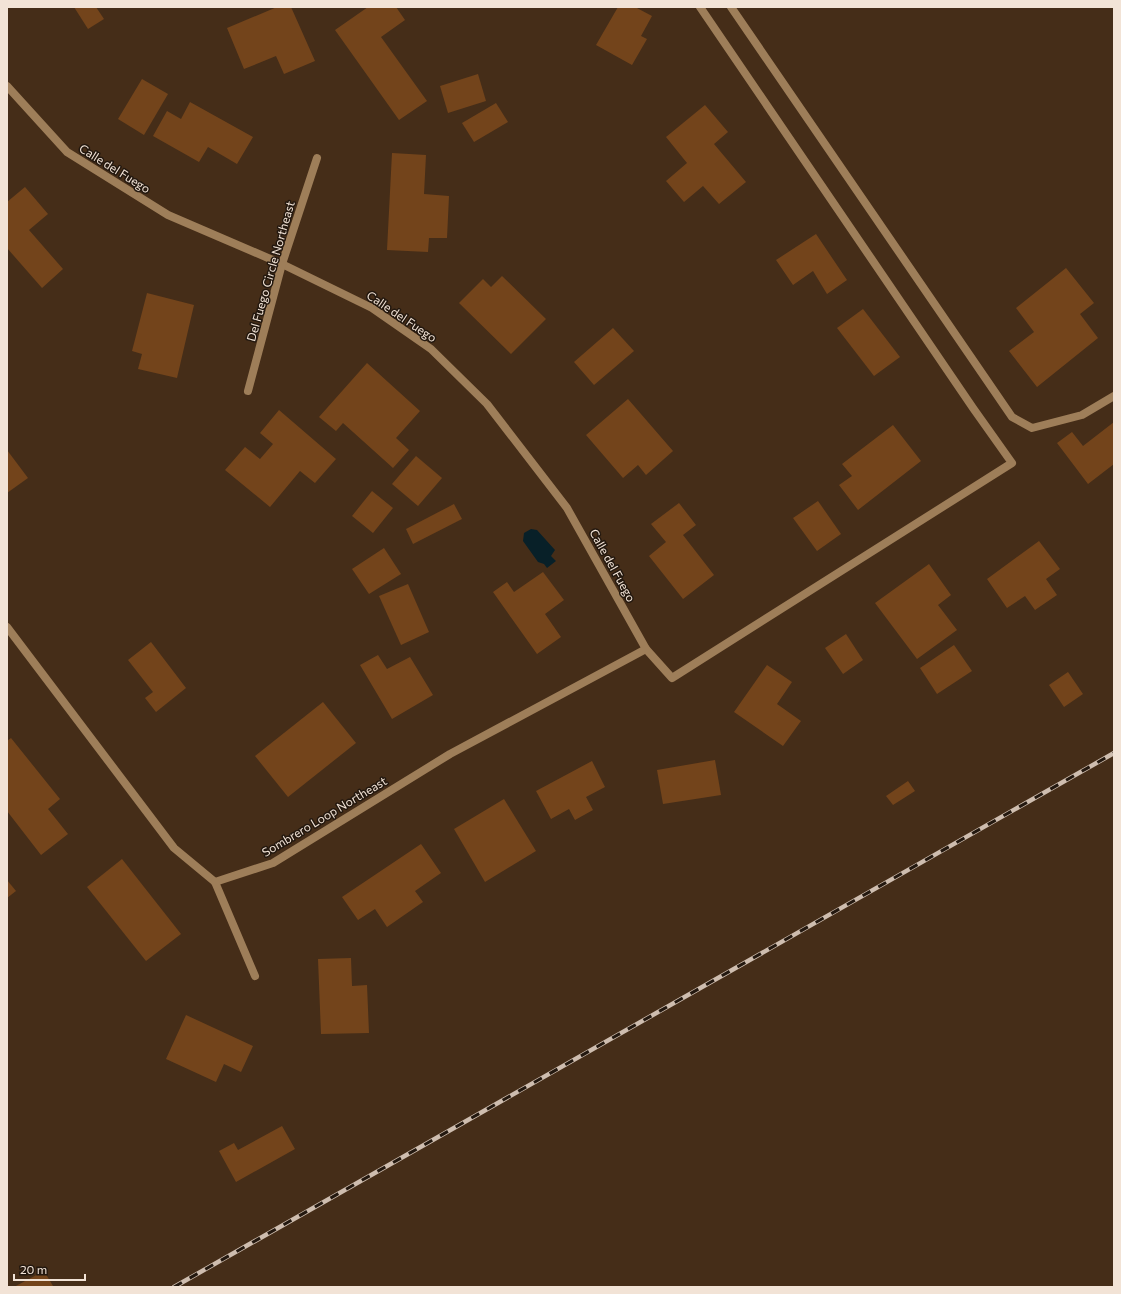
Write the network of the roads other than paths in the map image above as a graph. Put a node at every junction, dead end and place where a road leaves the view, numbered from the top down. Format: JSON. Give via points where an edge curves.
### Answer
{"nodes":[{"id":1,"x":700,"y":7,"type":"edge"},
{"id":2,"x":731,"y":7,"type":"edge"},
{"id":3,"x":7,"y":86,"type":"edge"},
{"id":4,"x":317,"y":158,"type":"dead end"},
{"id":5,"x":282,"y":264,"type":"junction"},
{"id":6,"x":248,"y":391,"type":"dead end"},
{"id":7,"x":1114,"y":396,"type":"edge"},
{"id":8,"x":7,"y":627,"type":"edge"},
{"id":9,"x":646,"y":649,"type":"junction"},
{"id":10,"x":215,"y":882,"type":"junction"},
{"id":11,"x":255,"y":976,"type":"dead end"}],
"edges":[{"from":1,"to":9,"type":"street","name":"Calle del Fuego","via":[[1012,462],[672,678]]},
{"from":2,"to":7,"type":"street","via":[[1012,417],[1032,428],[1082,415]]},
{"from":3,"to":5,"type":"street","name":"Calle del Fuego","via":[[67,152],[168,215]]},
{"from":4,"to":5,"type":"street","name":"Del Fuego Circle Northeast"},
{"from":5,"to":6,"type":"street","name":"Del Fuego Circle Northeast"},
{"from":5,"to":9,"type":"street","name":"Calle del Fuego","via":[[372,308],[431,349],[487,404],[567,508]]},
{"from":8,"to":10,"type":"street","via":[[174,848]]},
{"from":9,"to":10,"type":"street","name":"Sombrero Loop Northeast","via":[[450,754],[273,863]]},
{"from":10,"to":11,"type":"street"}]}
